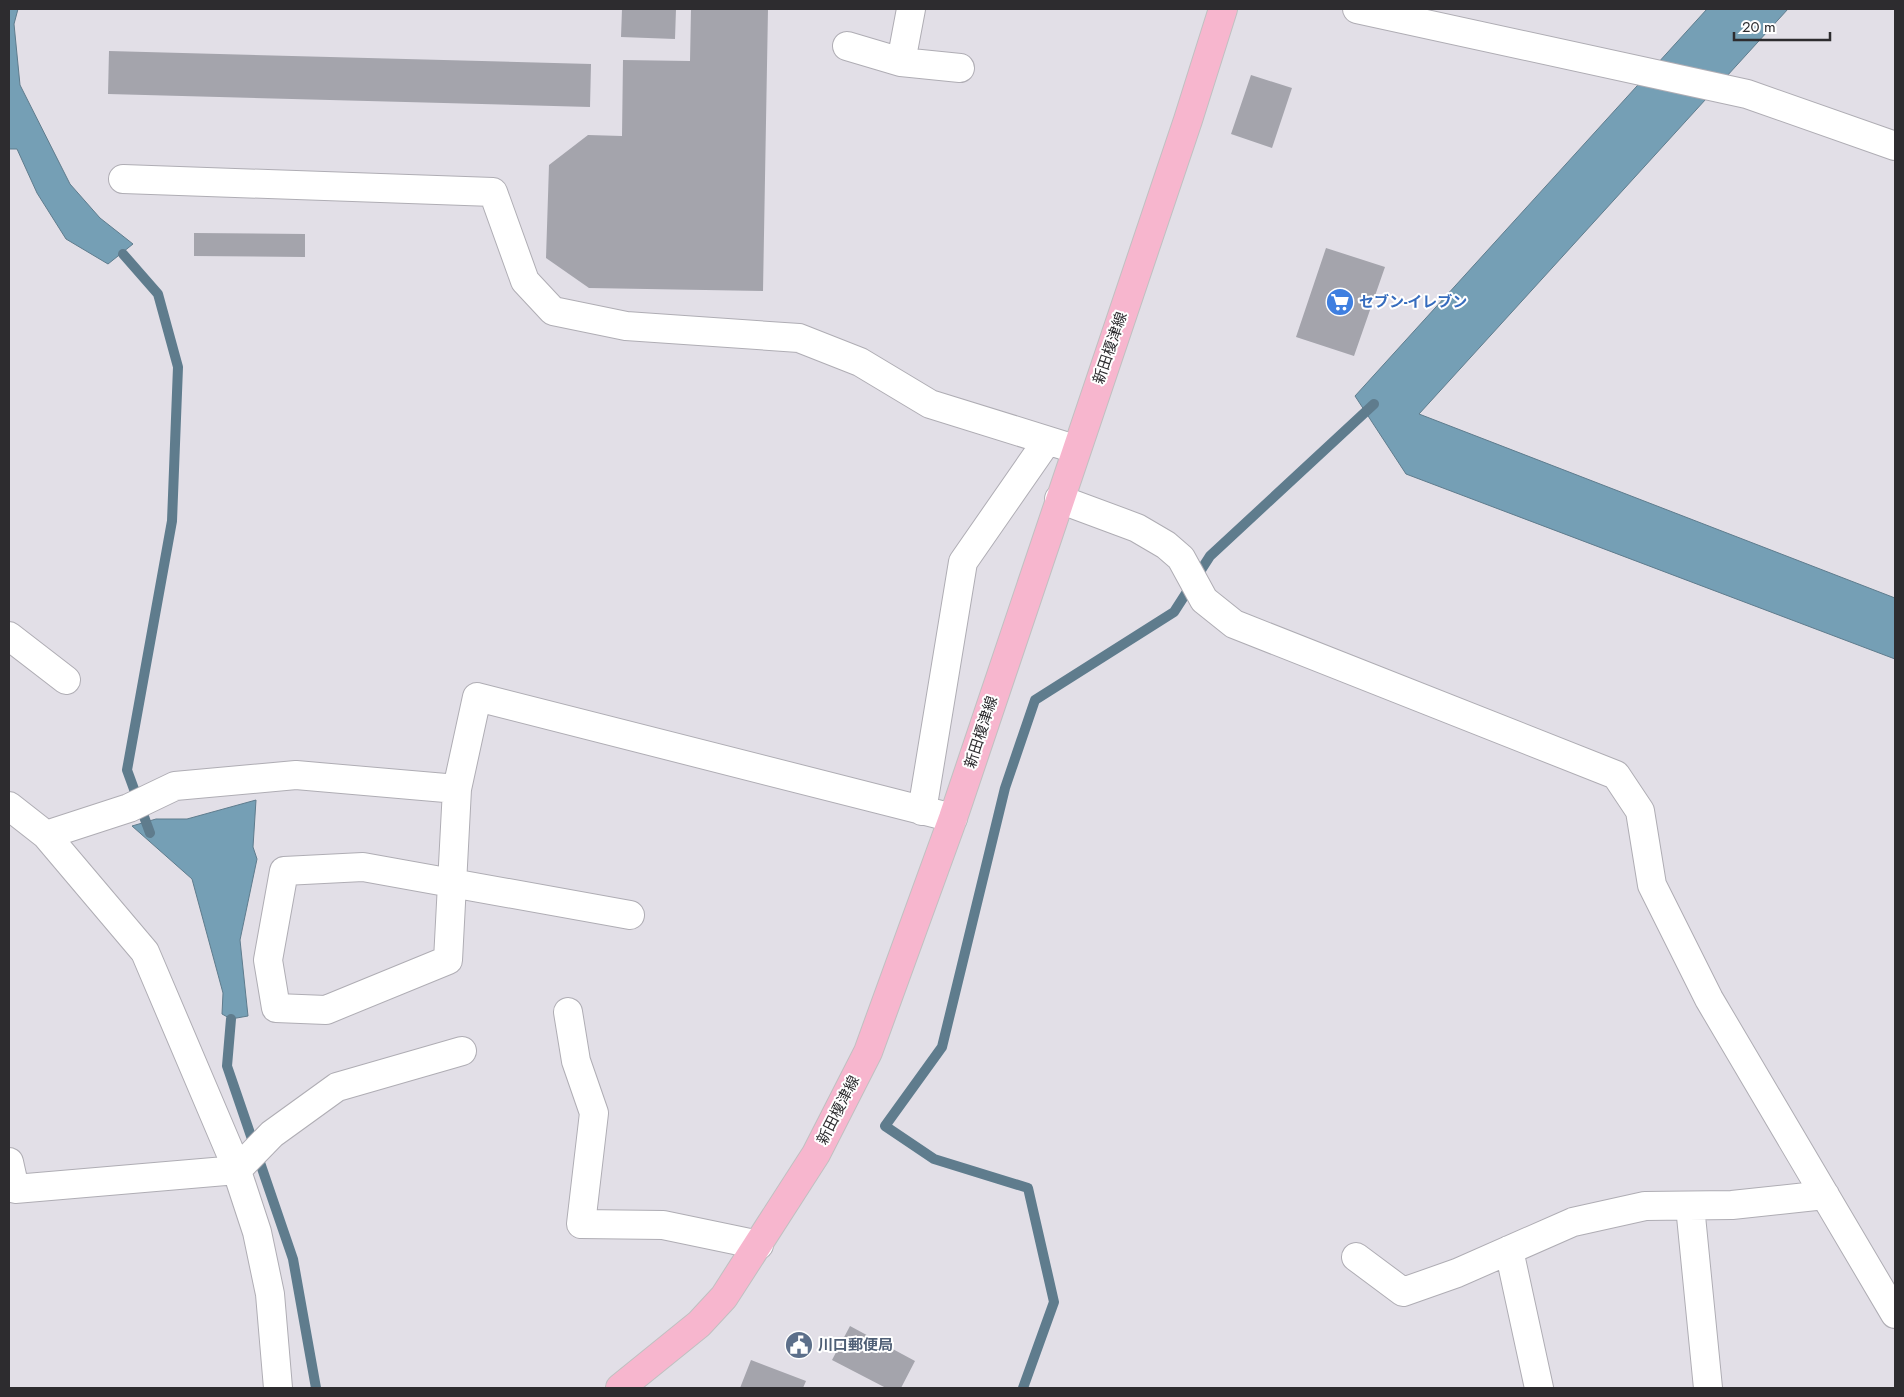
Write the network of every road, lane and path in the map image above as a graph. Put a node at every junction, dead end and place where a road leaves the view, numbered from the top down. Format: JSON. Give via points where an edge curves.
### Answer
{"nodes":[{"id":1,"x":910,"y":9,"type":"edge"},
{"id":2,"x":1223,"y":9,"type":"edge"},
{"id":3,"x":1357,"y":9,"type":"edge"},
{"id":4,"x":847,"y":46,"type":"dead end"},
{"id":5,"x":901,"y":62,"type":"junction"},
{"id":6,"x":960,"y":68,"type":"dead end"},
{"id":7,"x":1895,"y":146,"type":"edge"},
{"id":8,"x":123,"y":179,"type":"dead end"},
{"id":9,"x":1047,"y":441,"type":"junction"},
{"id":10,"x":1075,"y":449,"type":"junction"},
{"id":11,"x":1059,"y":500,"type":"junction"},
{"id":12,"x":9,"y":636,"type":"edge"},
{"id":13,"x":66,"y":680,"type":"dead end"},
{"id":14,"x":457,"y":789,"type":"junction"},
{"id":15,"x":9,"y":806,"type":"edge"},
{"id":16,"x":922,"y":811,"type":"junction"},
{"id":17,"x":953,"y":818,"type":"junction"},
{"id":18,"x":46,"y":835,"type":"junction"},
{"id":19,"x":452,"y":883,"type":"junction"},
{"id":20,"x":630,"y":915,"type":"dead end"},
{"id":21,"x":568,"y":1012,"type":"dead end"},
{"id":22,"x":462,"y":1051,"type":"dead end"},
{"id":23,"x":9,"y":1162,"type":"edge"},
{"id":24,"x":243,"y":1164,"type":"junction"},
{"id":25,"x":1825,"y":1195,"type":"junction"},
{"id":26,"x":1690,"y":1206,"type":"junction"},
{"id":27,"x":758,"y":1245,"type":"junction"},
{"id":28,"x":1510,"y":1250,"type":"junction"},
{"id":29,"x":1356,"y":1257,"type":"dead end"},
{"id":30,"x":1895,"y":1314,"type":"edge"},
{"id":31,"x":278,"y":1388,"type":"edge"},
{"id":32,"x":620,"y":1388,"type":"edge"},
{"id":33,"x":1539,"y":1388,"type":"edge"},
{"id":34,"x":1708,"y":1388,"type":"edge"}],
"edges":[{"from":1,"to":5,"type":"street"},
{"from":2,"to":10,"type":"main road","name":"新田榎津線"},
{"from":3,"to":7,"type":"street","via":[[1747,94]]},
{"from":4,"to":5,"type":"street"},
{"from":5,"to":6,"type":"street"},
{"from":8,"to":9,"type":"street","via":[[493,192],[525,281],[553,311],[626,326],[799,338],[860,362],[930,404]]},
{"from":9,"to":10,"type":"street"},
{"from":9,"to":16,"type":"street","via":[[963,562]]},
{"from":10,"to":11,"type":"main road","name":"新田榎津線"},
{"from":11,"to":17,"type":"main road","name":"新田榎津線"},
{"from":11,"to":25,"type":"street","via":[[1137,528],[1166,545],[1180,558],[1204,600],[1234,624],[1616,775],[1640,811],[1652,885],[1700,981]]},
{"from":12,"to":13,"type":"street"},
{"from":14,"to":16,"type":"street","via":[[477,697]]},
{"from":14,"to":18,"type":"street","via":[[296,775],[175,786],[129,808]]},
{"from":14,"to":19,"type":"street"},
{"from":15,"to":18,"type":"street"},
{"from":16,"to":17,"type":"street"},
{"from":17,"to":27,"type":"main road","name":"新田榎津線","via":[[868,1052],[816,1154]]},
{"from":18,"to":24,"type":"street","via":[[145,952]]},
{"from":19,"to":19,"type":"street","via":[[363,867],[284,871],[268,960],[276,1008],[326,1010],[448,960]]},
{"from":19,"to":20,"type":"street"},
{"from":21,"to":27,"type":"street","via":[[576,1061],[594,1113],[581,1224],[663,1225]]},
{"from":22,"to":24,"type":"street","via":[[336,1087],[267,1139]]},
{"from":23,"to":24,"type":"street","via":[[15,1189]]},
{"from":24,"to":31,"type":"street","via":[[270,1294]]},
{"from":25,"to":26,"type":"street"},
{"from":25,"to":30,"type":"street"},
{"from":26,"to":28,"type":"street","via":[[1645,1206],[1573,1222]]},
{"from":26,"to":34,"type":"street"},
{"from":27,"to":32,"type":"main road","name":"新田榎津線","via":[[724,1297],[699,1324]]},
{"from":28,"to":29,"type":"street","via":[[1457,1274],[1402,1292]]},
{"from":28,"to":33,"type":"street"}]}
